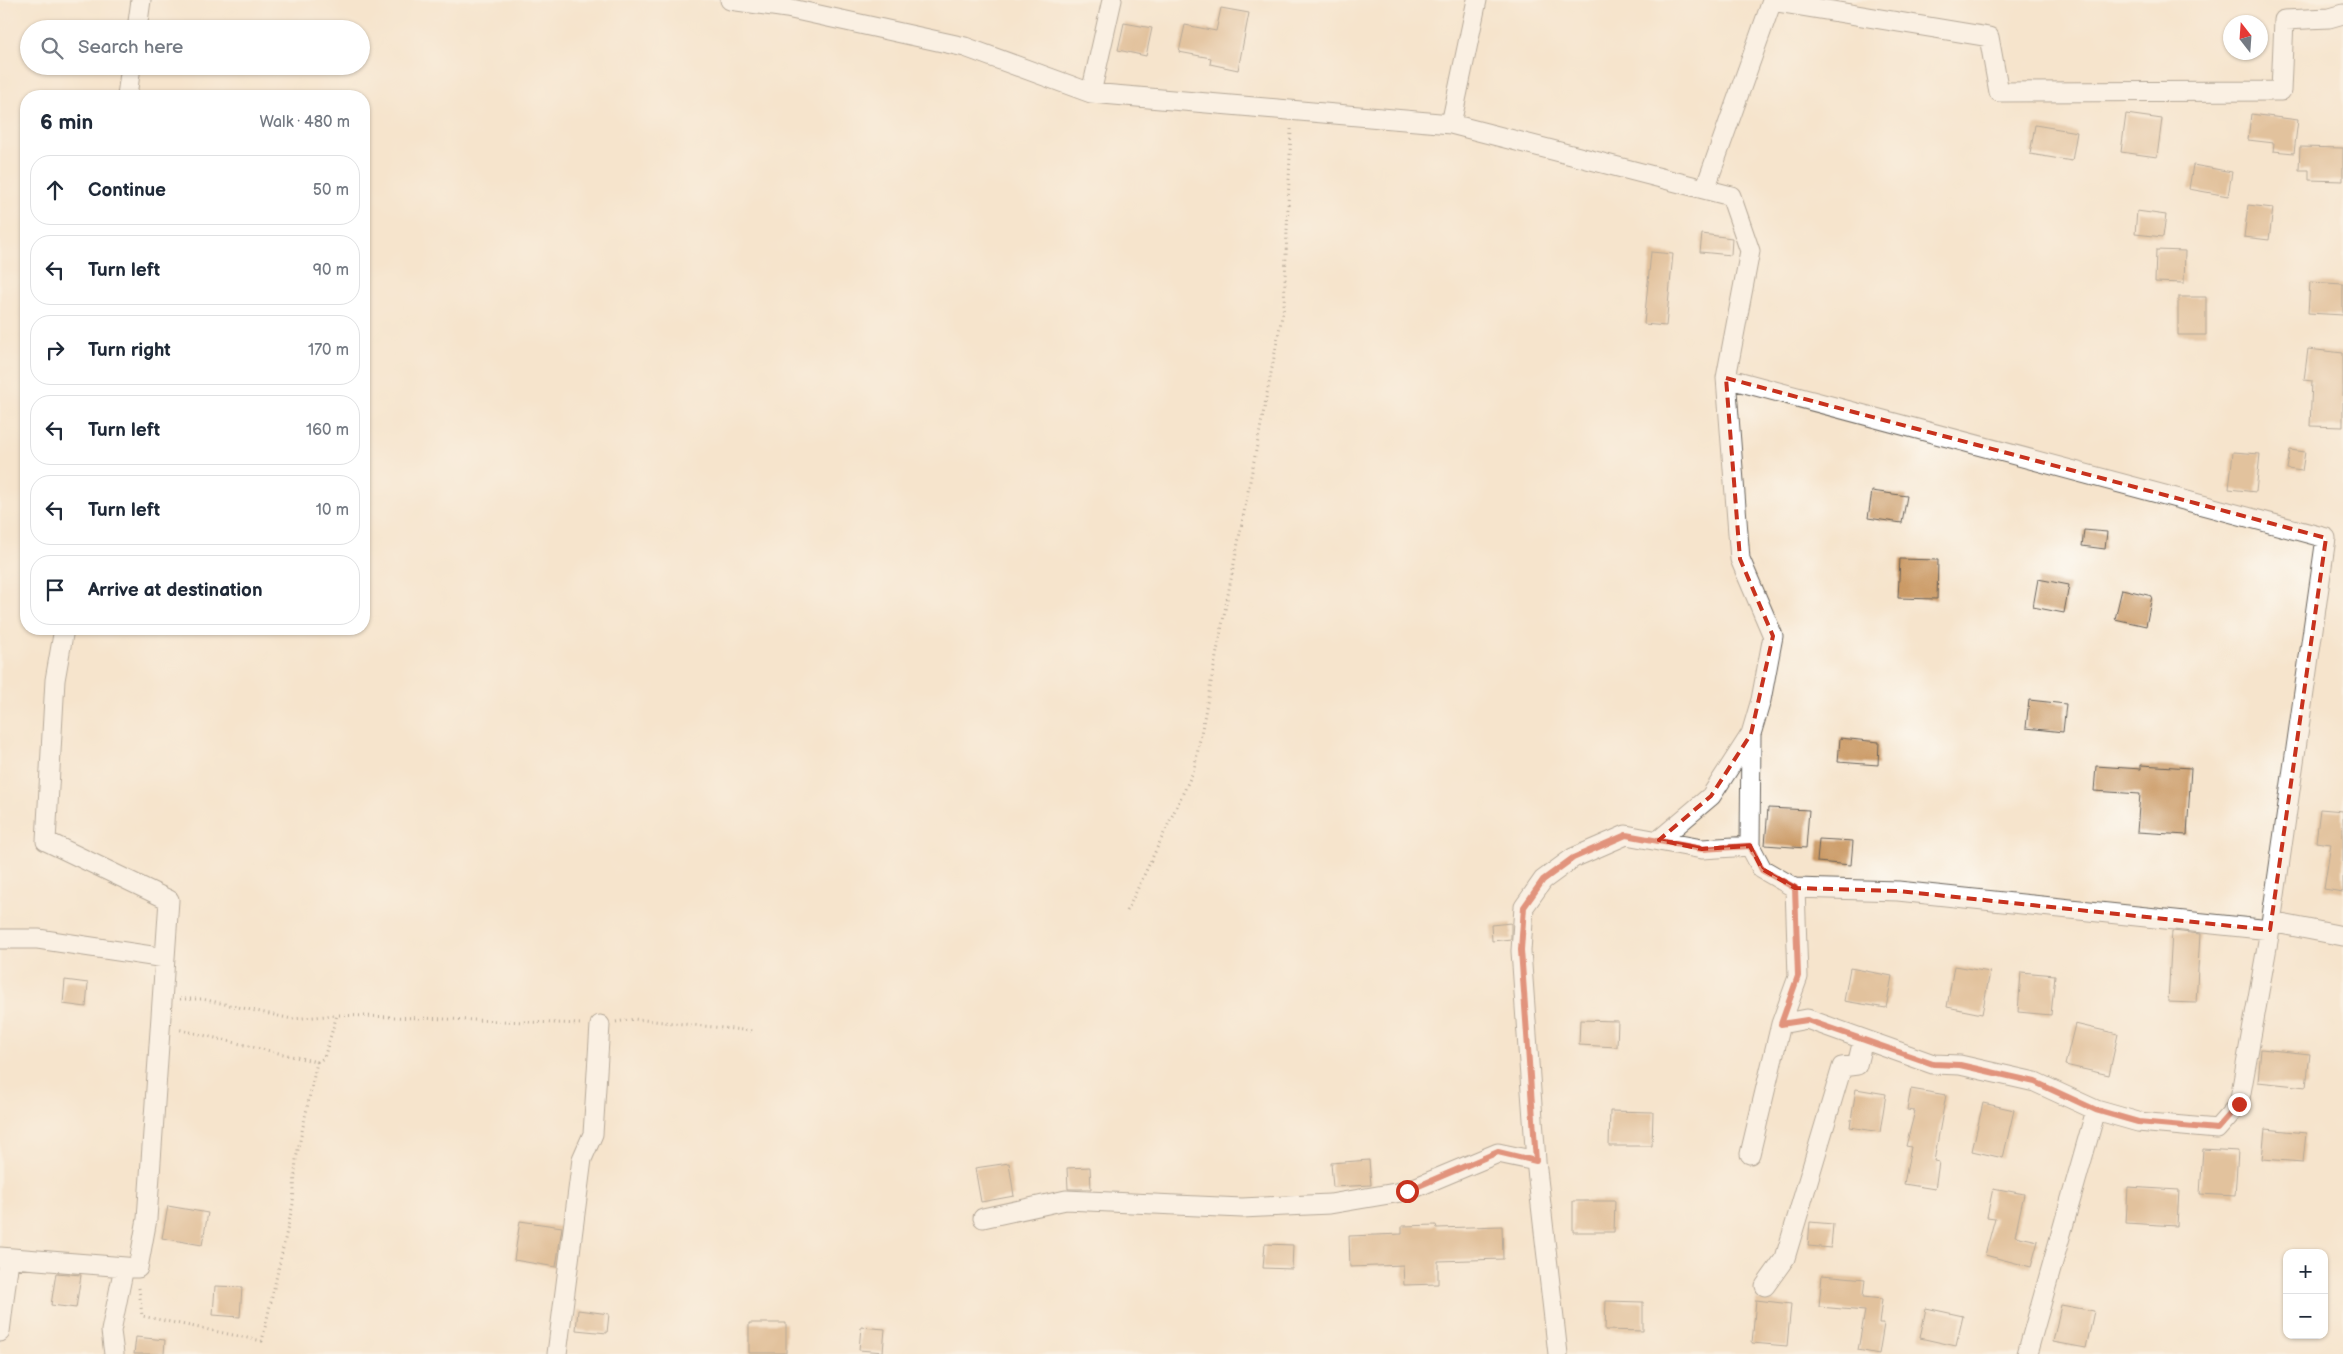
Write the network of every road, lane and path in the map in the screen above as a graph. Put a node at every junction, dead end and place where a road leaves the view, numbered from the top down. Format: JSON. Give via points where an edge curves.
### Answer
{"nodes":[{"id":1,"x":141,"y":0,"type":"edge"},
{"id":2,"x":730,"y":0,"type":"edge"},
{"id":3,"x":1112,"y":0,"type":"edge"},
{"id":4,"x":1477,"y":0,"type":"edge"},
{"id":5,"x":2343,"y":14,"type":"edge"},
{"id":6,"x":138,"y":20,"type":"edge"},
{"id":7,"x":130,"y":75,"type":"edge"},
{"id":8,"x":128,"y":90,"type":"edge"},
{"id":9,"x":1091,"y":93,"type":"junction"},
{"id":10,"x":1292,"y":109,"type":"junction"},
{"id":11,"x":1450,"y":124,"type":"junction"},
{"id":12,"x":1706,"y":189,"type":"junction"},
{"id":13,"x":1726,"y":378,"type":"junction"},
{"id":14,"x":63,"y":635,"type":"edge"},
{"id":15,"x":1751,"y":734,"type":"junction"},
{"id":16,"x":1659,"y":840,"type":"junction"},
{"id":17,"x":1750,"y":846,"type":"junction"},
{"id":18,"x":1795,"y":888,"type":"junction"},
{"id":19,"x":1127,"y":911,"type":"dead end"},
{"id":20,"x":2270,"y":926,"type":"junction"},
{"id":21,"x":2343,"y":936,"type":"edge"},
{"id":22,"x":0,"y":940,"type":"edge"},
{"id":23,"x":164,"y":958,"type":"junction"},
{"id":24,"x":161,"y":998,"type":"junction"},
{"id":25,"x":337,"y":1015,"type":"junction"},
{"id":26,"x":1781,"y":1024,"type":"junction"},
{"id":27,"x":160,"y":1025,"type":"junction"},
{"id":28,"x":600,"y":1025,"type":"junction"},
{"id":29,"x":753,"y":1031,"type":"dead end"},
{"id":30,"x":1863,"y":1040,"type":"junction"},
{"id":31,"x":317,"y":1062,"type":"junction"},
{"id":32,"x":2096,"y":1110,"type":"junction"},
{"id":33,"x":1750,"y":1154,"type":"dead end"},
{"id":34,"x":1536,"y":1161,"type":"junction"},
{"id":35,"x":983,"y":1218,"type":"dead end"},
{"id":36,"x":4,"y":1258,"type":"edge"},
{"id":37,"x":131,"y":1268,"type":"junction"},
{"id":38,"x":1765,"y":1286,"type":"dead end"},
{"id":39,"x":0,"y":1332,"type":"edge"},
{"id":40,"x":114,"y":1354,"type":"edge"},
{"id":41,"x":557,"y":1354,"type":"edge"},
{"id":42,"x":1558,"y":1354,"type":"edge"},
{"id":43,"x":2027,"y":1354,"type":"edge"}],
"edges":[{"from":1,"to":6,"type":"street"},
{"from":2,"to":9,"type":"street","via":[[787,8],[965,47]]},
{"from":3,"to":9,"type":"street"},
{"from":4,"to":11,"type":"street"},
{"from":5,"to":12,"type":"street","via":[[2329,18],[2284,20],[2281,91],[1999,92],[1989,37],[1772,1]]},
{"from":7,"to":8,"type":"street"},
{"from":9,"to":10,"type":"street"},
{"from":10,"to":11,"type":"street"},
{"from":10,"to":19,"type":"path","via":[[1284,306],[1194,770]]},
{"from":11,"to":12,"type":"street"},
{"from":12,"to":13,"type":"street","via":[[1731,196],[1750,251]]},
{"from":13,"to":15,"type":"street","via":[[1740,559],[1773,636]]},
{"from":13,"to":20,"type":"street","via":[[2326,538]]},
{"from":14,"to":23,"type":"street","via":[[55,680],[46,841],[169,900]]},
{"from":15,"to":16,"type":"street","via":[[1711,796]]},
{"from":15,"to":17,"type":"street"},
{"from":16,"to":17,"type":"street","via":[[1702,849]]},
{"from":16,"to":34,"type":"street","via":[[1626,835],[1573,858],[1543,880],[1524,907],[1521,950]]},
{"from":17,"to":18,"type":"street","via":[[1762,870]]},
{"from":18,"to":20,"type":"street","via":[[1898,891]]},
{"from":18,"to":26,"type":"street","via":[[1798,976]]},
{"from":20,"to":21,"type":"street"},
{"from":20,"to":32,"type":"street","via":[[2239,1104],[2217,1129],[2138,1122]]},
{"from":22,"to":23,"type":"street","via":[[38,939]]},
{"from":23,"to":24,"type":"street"},
{"from":24,"to":25,"type":"path","via":[[202,999],[292,1020]]},
{"from":24,"to":27,"type":"street"},
{"from":25,"to":28,"type":"path"},
{"from":25,"to":31,"type":"path","via":[[324,1058]]},
{"from":26,"to":30,"type":"street","via":[[1807,1020]]},
{"from":26,"to":33,"type":"street"},
{"from":27,"to":31,"type":"path"},
{"from":27,"to":37,"type":"street","via":[[147,1219]]},
{"from":28,"to":29,"type":"path","via":[[634,1019]]},
{"from":28,"to":41,"type":"street","via":[[593,1134],[582,1158]]},
{"from":30,"to":32,"type":"street","via":[[1933,1064],[1960,1065],[2035,1082]]},
{"from":30,"to":38,"type":"street","via":[[1857,1065],[1842,1067],[1785,1258]]},
{"from":31,"to":37,"type":"path","via":[[296,1159],[294,1204],[262,1341],[142,1316]]},
{"from":32,"to":43,"type":"street"},
{"from":34,"to":35,"type":"street","via":[[1498,1152],[1407,1191],[1330,1204],[1242,1208],[1066,1200]]},
{"from":34,"to":42,"type":"street"},
{"from":36,"to":37,"type":"street"},
{"from":36,"to":39,"type":"street"},
{"from":37,"to":40,"type":"street","via":[[111,1331]]}]}
